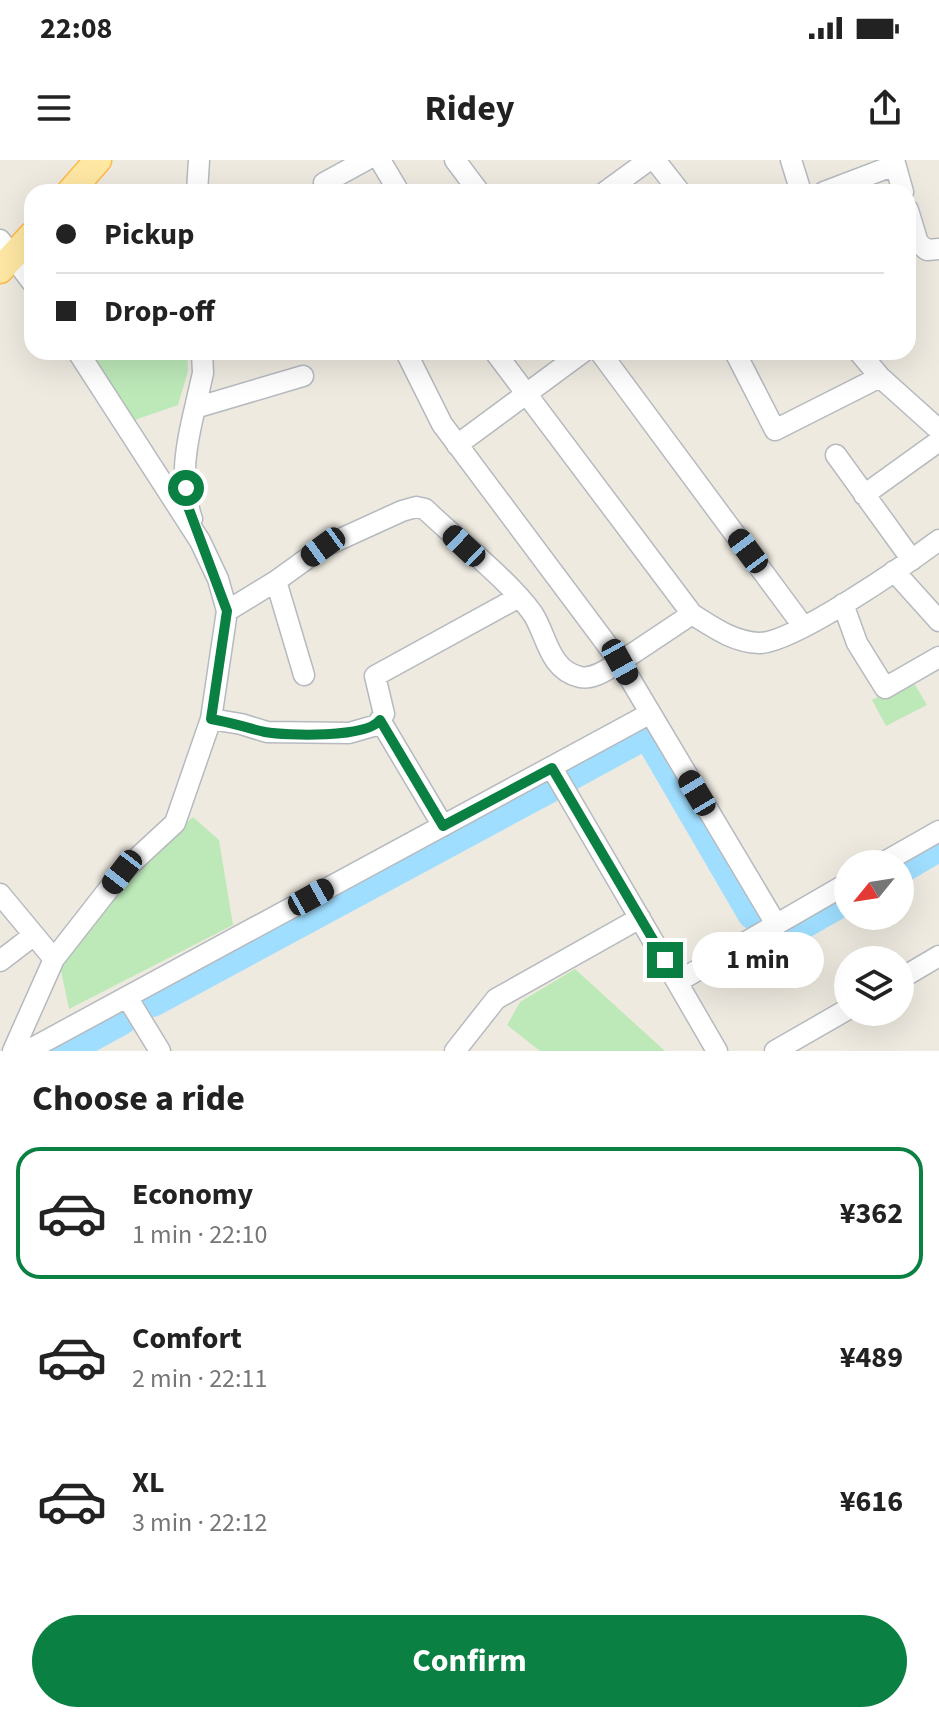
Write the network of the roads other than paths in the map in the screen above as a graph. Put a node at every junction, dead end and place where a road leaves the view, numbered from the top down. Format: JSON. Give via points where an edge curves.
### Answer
{"nodes":[{"id":1,"x":98,"y":160,"type":"edge"},
{"id":2,"x":199,"y":160,"type":"edge"},
{"id":3,"x":380,"y":160,"type":"edge"},
{"id":4,"x":455,"y":160,"type":"edge"},
{"id":5,"x":652,"y":160,"type":"edge"},
{"id":6,"x":791,"y":160,"type":"edge"},
{"id":7,"x":895,"y":162,"type":"edge"},
{"id":8,"x":353,"y":163,"type":"edge"},
{"id":9,"x":77,"y":184,"type":"edge"},
{"id":10,"x":198,"y":184,"type":"edge"},
{"id":11,"x":324,"y":184,"type":"edge"},
{"id":12,"x":394,"y":184,"type":"edge"},
{"id":13,"x":473,"y":184,"type":"edge"},
{"id":14,"x":617,"y":184,"type":"edge"},
{"id":15,"x":673,"y":184,"type":"edge"},
{"id":16,"x":798,"y":184,"type":"edge"},
{"id":17,"x":843,"y":184,"type":"edge"},
{"id":18,"x":901,"y":184,"type":"edge"},
{"id":19,"x":24,"y":241,"type":"edge"},
{"id":20,"x":916,"y":241,"type":"edge"},
{"id":21,"x":939,"y":249,"type":"edge"},
{"id":22,"x":5,"y":255,"type":"edge"},
{"id":23,"x":24,"y":274,"type":"edge"},
{"id":24,"x":83,"y":360,"type":"edge"},
{"id":25,"x":202,"y":360,"type":"edge"},
{"id":26,"x":410,"y":360,"type":"edge"},
{"id":27,"x":501,"y":360,"type":"edge"},
{"id":28,"x":572,"y":360,"type":"edge"},
{"id":29,"x":606,"y":360,"type":"edge"},
{"id":30,"x":739,"y":360,"type":"edge"},
{"id":31,"x":866,"y":360,"type":"edge"},
{"id":32,"x":303,"y":376,"type":"dead end"},
{"id":33,"x":880,"y":377,"type":"junction"},
{"id":34,"x":526,"y":395,"type":"junction"},
{"id":35,"x":195,"y":408,"type":"junction"},
{"id":36,"x":939,"y":430,"type":"edge"},
{"id":37,"x":939,"y":441,"type":"edge"},
{"id":38,"x":457,"y":445,"type":"junction"},
{"id":39,"x":836,"y":455,"type":"dead end"},
{"id":40,"x":864,"y":495,"type":"junction"},
{"id":41,"x":939,"y":540,"type":"edge"},
{"id":42,"x":200,"y":541,"type":"junction"},
{"id":43,"x":912,"y":560,"type":"junction"},
{"id":44,"x":894,"y":571,"type":"junction"},
{"id":45,"x":276,"y":581,"type":"junction"},
{"id":46,"x":519,"y":597,"type":"junction"},
{"id":47,"x":843,"y":604,"type":"junction"},
{"id":48,"x":227,"y":611,"type":"junction"},
{"id":49,"x":692,"y":614,"type":"junction"},
{"id":50,"x":939,"y":621,"type":"edge"},
{"id":51,"x":803,"y":626,"type":"junction"},
{"id":52,"x":939,"y":657,"type":"edge"},
{"id":53,"x":620,"y":662,"type":"junction"},
{"id":54,"x":304,"y":675,"type":"dead end"},
{"id":55,"x":649,"y":714,"type":"junction"},
{"id":56,"x":211,"y":719,"type":"junction"},
{"id":57,"x":380,"y":720,"type":"junction"},
{"id":58,"x":552,"y":768,"type":"junction"},
{"id":59,"x":443,"y":826,"type":"junction"},
{"id":60,"x":939,"y":831,"type":"edge"},
{"id":61,"x":906,"y":850,"type":"edge"},
{"id":62,"x":834,"y":891,"type":"edge"},
{"id":63,"x":0,"y":894,"type":"edge"},
{"id":64,"x":640,"y":918,"type":"junction"},
{"id":65,"x":776,"y":924,"type":"junction"},
{"id":66,"x":34,"y":935,"type":"junction"},
{"id":67,"x":939,"y":956,"type":"edge"},
{"id":68,"x":54,"y":959,"type":"junction"},
{"id":69,"x":0,"y":961,"type":"edge"},
{"id":70,"x":914,"y":971,"type":"edge"},
{"id":71,"x":677,"y":982,"type":"junction"},
{"id":72,"x":127,"y":997,"type":"junction"},
{"id":73,"x":834,"y":1017,"type":"edge"},
{"id":74,"x":13,"y":1051,"type":"edge"},
{"id":75,"x":27,"y":1051,"type":"edge"},
{"id":76,"x":160,"y":1051,"type":"edge"},
{"id":77,"x":455,"y":1051,"type":"edge"},
{"id":78,"x":717,"y":1051,"type":"edge"},
{"id":79,"x":775,"y":1051,"type":"edge"}],
"edges":[{"from":1,"to":9,"type":"main road"},
{"from":2,"to":10,"type":"street"},
{"from":3,"to":12,"type":"street"},
{"from":4,"to":13,"type":"street"},
{"from":5,"to":14,"type":"street"},
{"from":5,"to":15,"type":"street"},
{"from":6,"to":16,"type":"street"},
{"from":7,"to":17,"type":"street"},
{"from":7,"to":18,"type":"street"},
{"from":8,"to":11,"type":"street"},
{"from":19,"to":22,"type":"main road"},
{"from":20,"to":21,"type":"street","via":[[927,250]]},
{"from":22,"to":23,"type":"street"},
{"from":24,"to":42,"type":"street"},
{"from":25,"to":35,"type":"street"},
{"from":26,"to":38,"type":"street"},
{"from":27,"to":34,"type":"street"},
{"from":28,"to":34,"type":"street"},
{"from":29,"to":51,"type":"street"},
{"from":30,"to":33,"type":"street","via":[[775,430]]},
{"from":31,"to":33,"type":"street"},
{"from":32,"to":35,"type":"street"},
{"from":33,"to":36,"type":"street"},
{"from":34,"to":38,"type":"street"},
{"from":34,"to":49,"type":"street"},
{"from":35,"to":42,"type":"street","via":[[184,472],[187,504]]},
{"from":37,"to":40,"type":"street"},
{"from":38,"to":53,"type":"street"},
{"from":39,"to":40,"type":"street"},
{"from":40,"to":43,"type":"street"},
{"from":41,"to":43,"type":"street"},
{"from":42,"to":48,"type":"street"},
{"from":43,"to":44,"type":"street"},
{"from":44,"to":47,"type":"street"},
{"from":44,"to":50,"type":"street"},
{"from":45,"to":46,"type":"street","via":[[323,547],[416,507],[425,509]]},
{"from":45,"to":48,"type":"street"},
{"from":45,"to":54,"type":"street"},
{"from":46,"to":53,"type":"street","via":[[535,617],[547,650],[563,668],[592,677]]},
{"from":46,"to":57,"type":"street","via":[[375,676],[384,714]]},
{"from":47,"to":51,"type":"street"},
{"from":47,"to":52,"type":"street","via":[[857,643],[885,688]]},
{"from":48,"to":56,"type":"street"},
{"from":49,"to":51,"type":"street","via":[[727,636],[760,643]]},
{"from":49,"to":53,"type":"street"},
{"from":53,"to":55,"type":"street"},
{"from":55,"to":58,"type":"street"},
{"from":55,"to":65,"type":"street"},
{"from":56,"to":57,"type":"street","via":[[267,732],[349,733]]},
{"from":56,"to":68,"type":"street","via":[[175,823],[122,872]]},
{"from":57,"to":59,"type":"street"},
{"from":58,"to":59,"type":"street"},
{"from":58,"to":64,"type":"street"},
{"from":59,"to":72,"type":"street"},
{"from":60,"to":61,"type":"street"},
{"from":62,"to":65,"type":"street"},
{"from":63,"to":66,"type":"street"},
{"from":64,"to":71,"type":"street"},
{"from":64,"to":77,"type":"street","via":[[496,999]]},
{"from":65,"to":71,"type":"street"},
{"from":66,"to":68,"type":"street"},
{"from":66,"to":69,"type":"street"},
{"from":67,"to":70,"type":"street"},
{"from":68,"to":74,"type":"street"},
{"from":71,"to":78,"type":"street"},
{"from":72,"to":75,"type":"street"},
{"from":72,"to":76,"type":"street"},
{"from":73,"to":79,"type":"street"}]}
